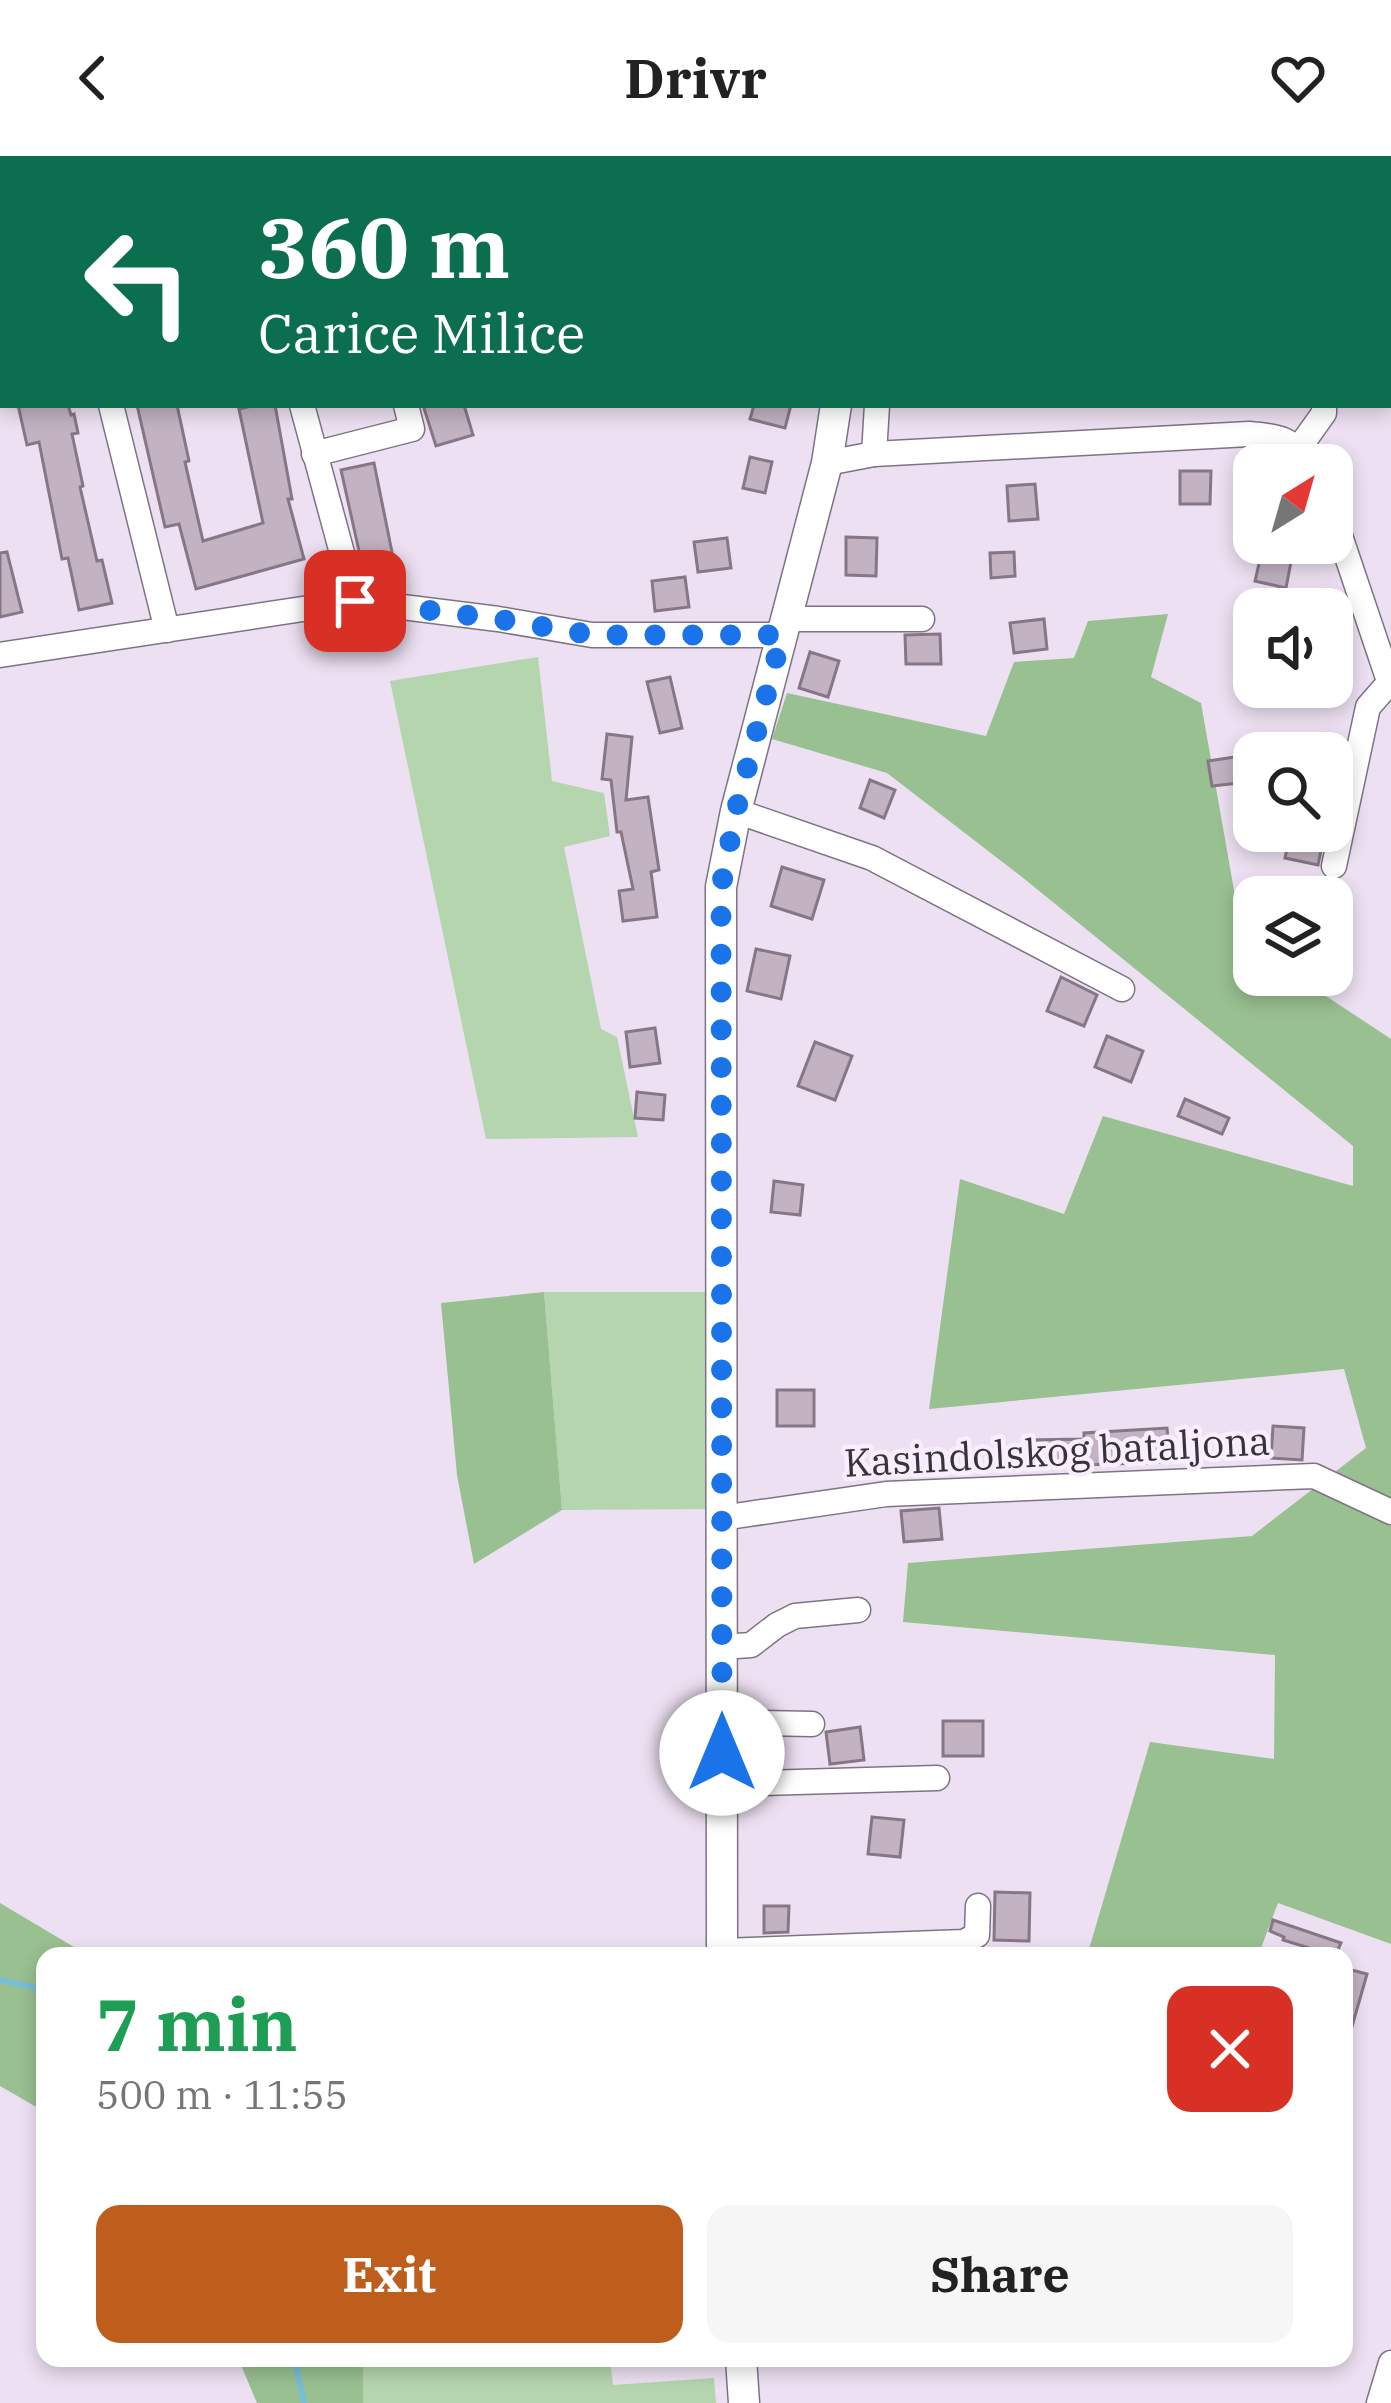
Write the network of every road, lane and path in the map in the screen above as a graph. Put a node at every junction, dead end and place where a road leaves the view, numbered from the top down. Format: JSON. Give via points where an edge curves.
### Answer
{"nodes":[{"id":1,"x":112,"y":408,"type":"edge"},
{"id":2,"x":303,"y":408,"type":"edge"},
{"id":3,"x":407,"y":408,"type":"edge"},
{"id":4,"x":836,"y":408,"type":"edge"},
{"id":5,"x":877,"y":408,"type":"edge"},
{"id":6,"x":1324,"y":408,"type":"edge"},
{"id":7,"x":1290,"y":444,"type":"edge"},
{"id":8,"x":1310,"y":444,"type":"edge"},
{"id":9,"x":314,"y":454,"type":"junction"},
{"id":10,"x":874,"y":454,"type":"junction"},
{"id":11,"x":827,"y":463,"type":"junction"},
{"id":12,"x":1349,"y":564,"type":"edge"},
{"id":13,"x":355,"y":601,"type":"junction"},
{"id":14,"x":922,"y":619,"type":"dead end"},
{"id":15,"x":784,"y":627,"type":"junction"},
{"id":16,"x":167,"y":630,"type":"junction"},
{"id":17,"x":0,"y":655,"type":"edge"},
{"id":18,"x":1390,"y":685,"type":"edge"},
{"id":19,"x":736,"y":811,"type":"junction"},
{"id":20,"x":1334,"y":866,"type":"dead end"},
{"id":21,"x":1122,"y":989,"type":"dead end"},
{"id":22,"x":1391,"y":1512,"type":"edge"},
{"id":23,"x":721,"y":1518,"type":"junction"},
{"id":24,"x":858,"y":1610,"type":"dead end"},
{"id":25,"x":721,"y":1647,"type":"junction"},
{"id":26,"x":722,"y":1722,"type":"junction"},
{"id":27,"x":812,"y":1724,"type":"dead end"},
{"id":28,"x":937,"y":1778,"type":"dead end"},
{"id":29,"x":722,"y":1784,"type":"junction"},
{"id":30,"x":978,"y":1906,"type":"dead end"},
{"id":31,"x":722,"y":1947,"type":"edge"},
{"id":32,"x":863,"y":1947,"type":"edge"},
{"id":33,"x":1391,"y":2363,"type":"edge"},
{"id":34,"x":742,"y":2367,"type":"edge"},
{"id":35,"x":744,"y":2403,"type":"edge"},
{"id":36,"x":1378,"y":2403,"type":"edge"}],
"edges":[{"from":1,"to":16,"type":"street"},
{"from":2,"to":9,"type":"street"},
{"from":3,"to":9,"type":"street","via":[[412,429]]},
{"from":4,"to":11,"type":"street"},
{"from":5,"to":10,"type":"street"},
{"from":6,"to":8,"type":"street"},
{"from":7,"to":10,"type":"street","via":[[1249,434]]},
{"from":9,"to":13,"type":"street"},
{"from":10,"to":11,"type":"street"},
{"from":11,"to":15,"type":"street"},
{"from":12,"to":18,"type":"street"},
{"from":13,"to":15,"type":"street","via":[[592,635]]},
{"from":13,"to":16,"type":"street"},
{"from":14,"to":15,"type":"street"},
{"from":15,"to":19,"type":"street"},
{"from":16,"to":17,"type":"street"},
{"from":18,"to":20,"type":"street","via":[[1368,706]]},
{"from":19,"to":21,"type":"street","via":[[872,859]]},
{"from":19,"to":23,"type":"street","via":[[721,887]]},
{"from":22,"to":23,"type":"street","name":"Kasindolskog bataljona","via":[[1313,1476],[886,1494]]},
{"from":23,"to":25,"type":"street"},
{"from":24,"to":25,"type":"street","via":[[795,1616],[751,1645]]},
{"from":25,"to":26,"type":"street"},
{"from":26,"to":27,"type":"street"},
{"from":26,"to":29,"type":"street"},
{"from":28,"to":29,"type":"street"},
{"from":29,"to":31,"type":"street"},
{"from":30,"to":32,"type":"street","via":[[977,1935],[964,1942]]},
{"from":33,"to":36,"type":"street"},
{"from":34,"to":35,"type":"street"}]}
